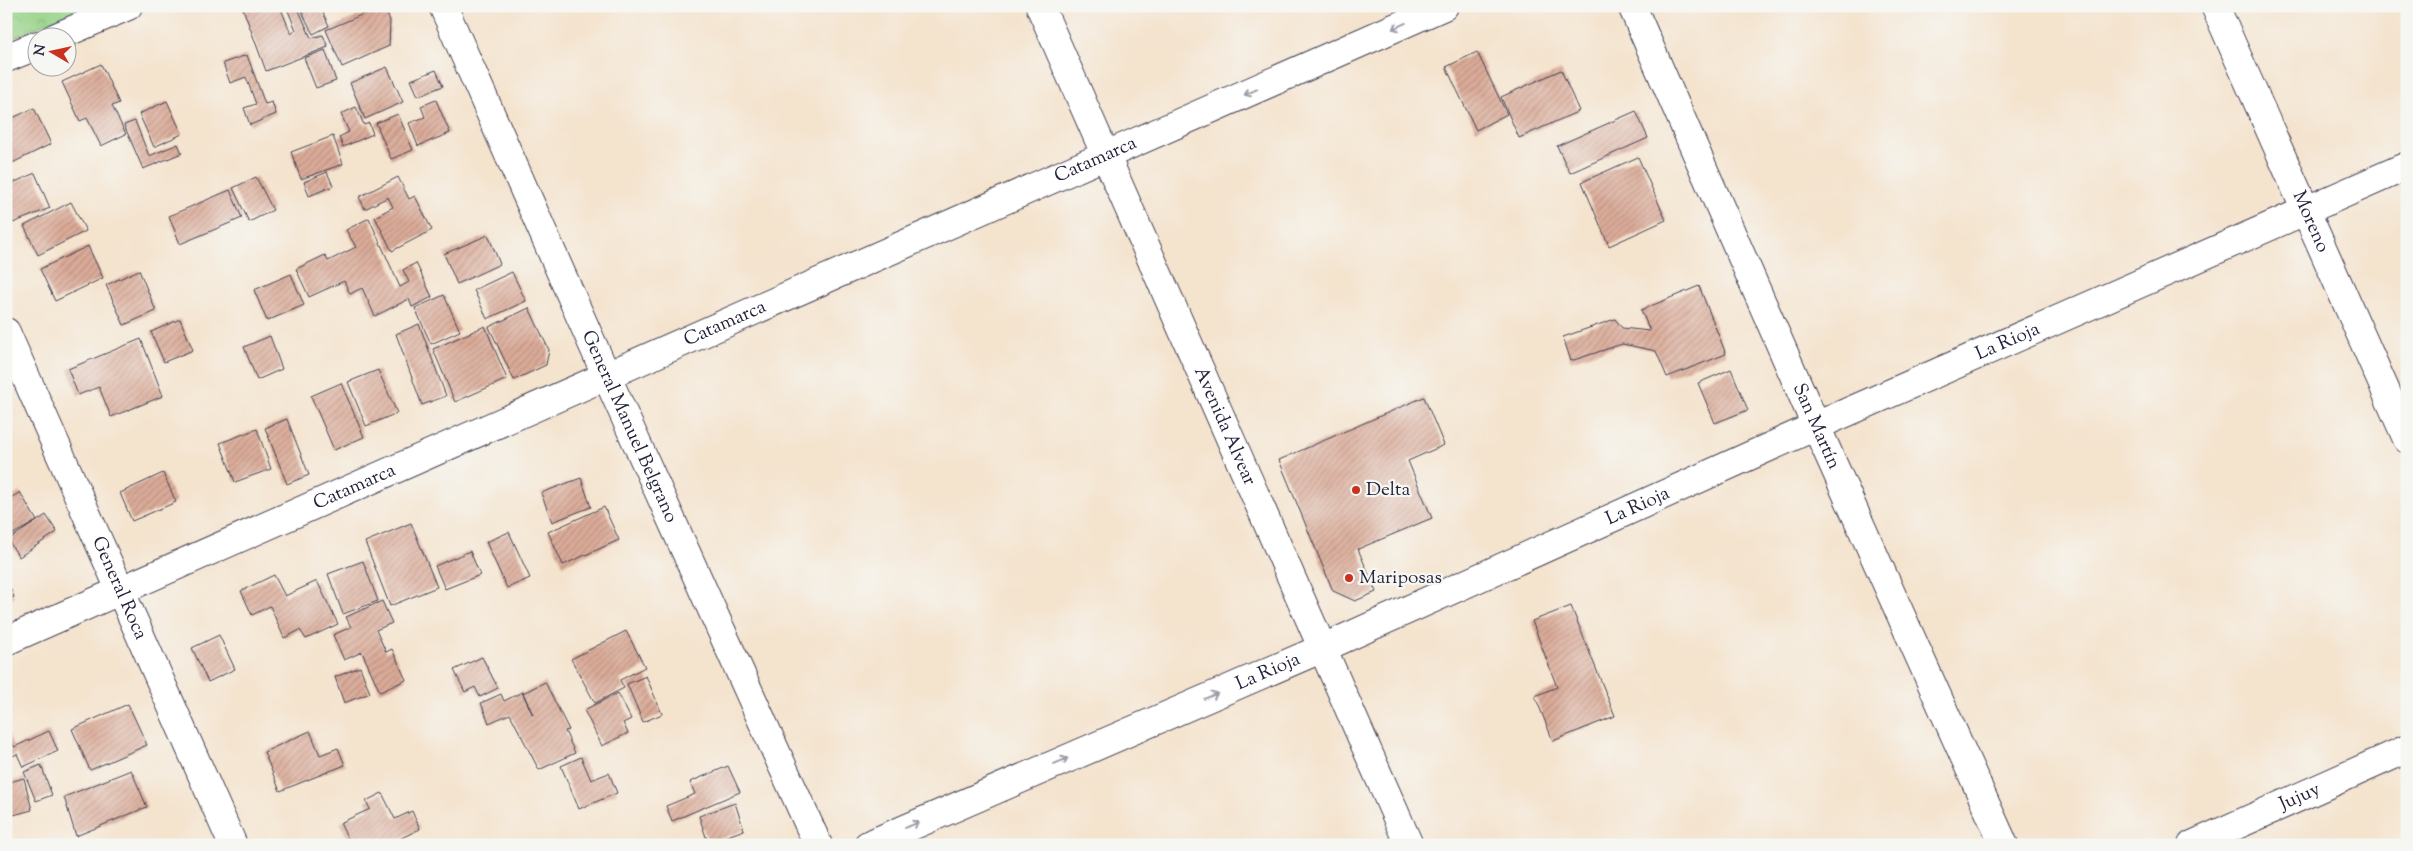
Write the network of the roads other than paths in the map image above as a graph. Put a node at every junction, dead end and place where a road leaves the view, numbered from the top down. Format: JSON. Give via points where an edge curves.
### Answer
{"nodes":[{"id":1,"x":128,"y":6,"type":"edge"},
{"id":2,"x":443,"y":6,"type":"edge"},
{"id":3,"x":1040,"y":6,"type":"edge"},
{"id":4,"x":1444,"y":6,"type":"edge"},
{"id":5,"x":1632,"y":6,"type":"edge"},
{"id":6,"x":2215,"y":6,"type":"edge"},
{"id":7,"x":77,"y":28,"type":"edge"},
{"id":8,"x":28,"y":49,"type":"edge"},
{"id":9,"x":6,"y":58,"type":"edge"},
{"id":10,"x":1106,"y":157,"type":"junction"},
{"id":11,"x":2407,"y":166,"type":"edge"},
{"id":12,"x":2306,"y":211,"type":"junction"},
{"id":13,"x":6,"y":332,"type":"edge"},
{"id":14,"x":607,"y":377,"type":"junction"},
{"id":15,"x":1816,"y":426,"type":"junction"},
{"id":16,"x":2407,"y":439,"type":"edge"},
{"id":17,"x":121,"y":591,"type":"junction"},
{"id":18,"x":6,"y":641,"type":"edge"},
{"id":19,"x":1323,"y":648,"type":"junction"},
{"id":20,"x":2407,"y":749,"type":"edge"},
{"id":21,"x":234,"y":845,"type":"edge"},
{"id":22,"x":818,"y":845,"type":"edge"},
{"id":23,"x":868,"y":845,"type":"edge"},
{"id":24,"x":1409,"y":845,"type":"edge"},
{"id":25,"x":2004,"y":845,"type":"edge"},
{"id":26,"x":2192,"y":845,"type":"edge"}],
"edges":[{"from":1,"to":7,"type":"street"},
{"from":2,"to":14,"type":"street","name":"General Manuel Belgrano"},
{"from":3,"to":10,"type":"street","name":"Avenida Alvear"},
{"from":4,"to":10,"type":"street","name":"Catamarca","one_way":true},
{"from":5,"to":15,"type":"street","name":"San Martín"},
{"from":6,"to":12,"type":"street","name":"Moreno"},
{"from":8,"to":9,"type":"street"},
{"from":10,"to":14,"type":"street","name":"Catamarca"},
{"from":10,"to":19,"type":"street","name":"Avenida Alvear"},
{"from":11,"to":12,"type":"street","name":"La Rioja"},
{"from":12,"to":15,"type":"street","name":"La Rioja"},
{"from":12,"to":16,"type":"street","name":"Moreno"},
{"from":13,"to":17,"type":"street","name":"General Roca"},
{"from":14,"to":17,"type":"street","name":"Catamarca"},
{"from":14,"to":22,"type":"street","name":"General Manuel Belgrano"},
{"from":15,"to":19,"type":"street","name":"La Rioja"},
{"from":15,"to":25,"type":"street","name":"San Martín"},
{"from":17,"to":18,"type":"street","name":"Catamarca"},
{"from":17,"to":21,"type":"street","name":"General Roca"},
{"from":23,"to":19,"type":"street","name":"La Rioja","one_way":true},
{"from":19,"to":24,"type":"street","name":"Avenida Alvear"},
{"from":20,"to":26,"type":"street","name":"Jujuy"}]}
